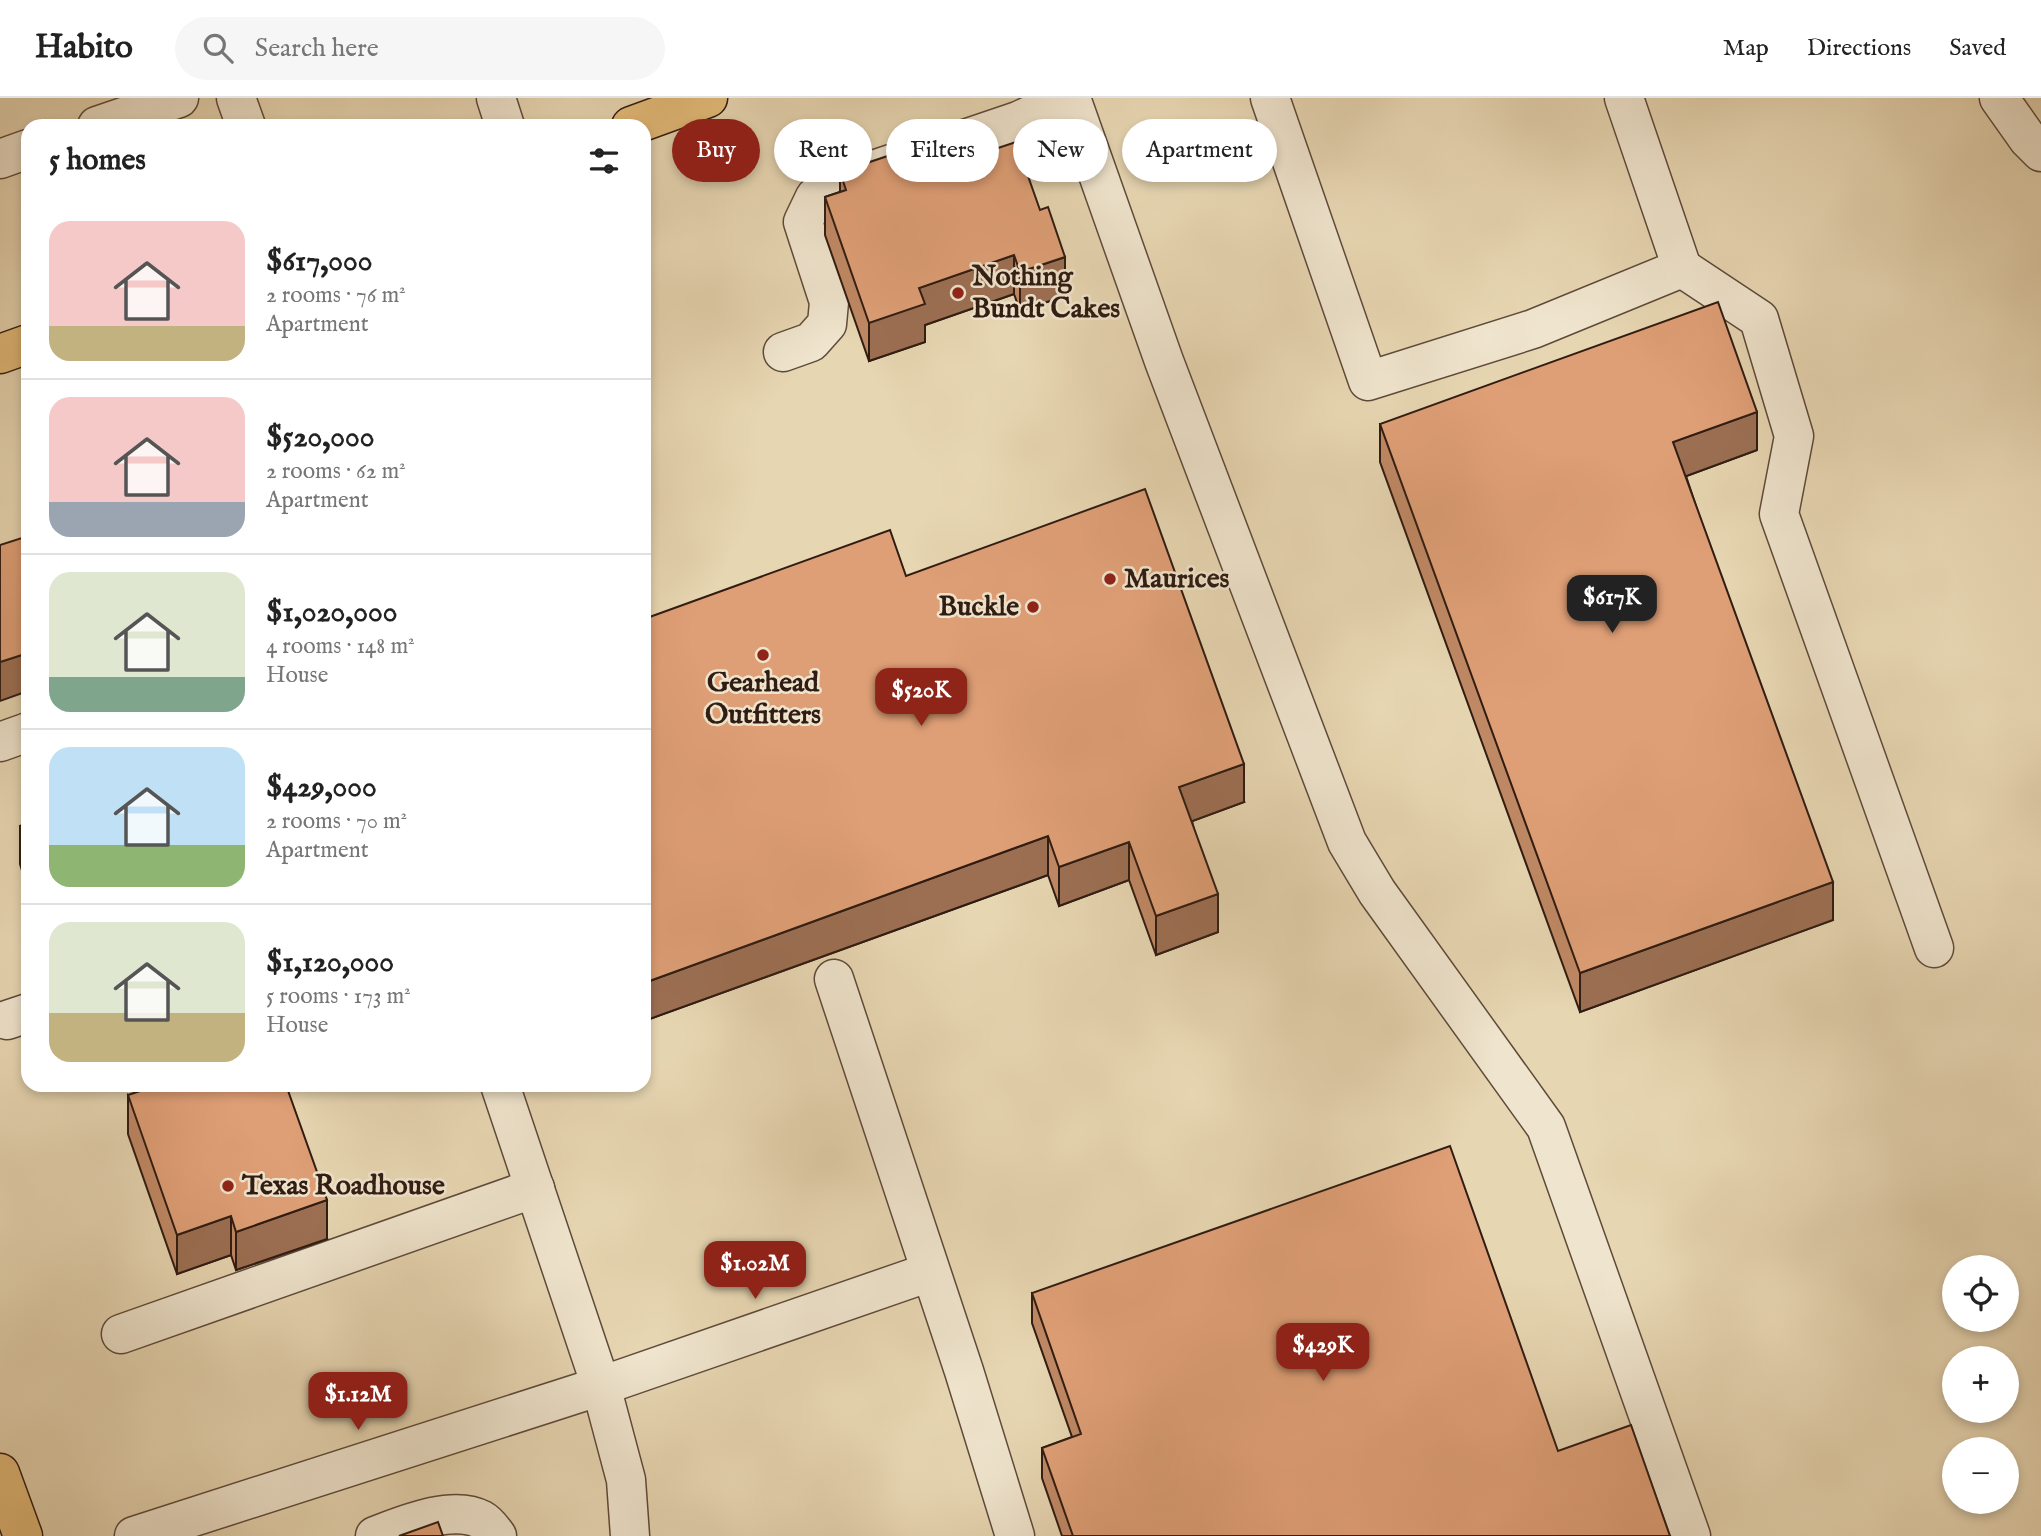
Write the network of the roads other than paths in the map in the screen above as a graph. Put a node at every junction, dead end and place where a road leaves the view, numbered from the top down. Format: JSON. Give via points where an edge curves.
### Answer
{"nodes":[{"id":1,"x":180,"y":98,"type":"edge"},
{"id":2,"x":236,"y":98,"type":"edge"},
{"id":3,"x":496,"y":98,"type":"edge"},
{"id":4,"x":1069,"y":98,"type":"edge"},
{"id":5,"x":1270,"y":98,"type":"edge"},
{"id":6,"x":1625,"y":98,"type":"edge"},
{"id":7,"x":1999,"y":98,"type":"edge"},
{"id":8,"x":700,"y":99,"type":"edge"},
{"id":9,"x":118,"y":119,"type":"edge"},
{"id":10,"x":244,"y":119,"type":"edge"},
{"id":11,"x":503,"y":119,"type":"edge"},
{"id":12,"x":649,"y":119,"type":"edge"},
{"id":13,"x":21,"y":152,"type":"edge"},
{"id":14,"x":2041,"y":152,"type":"edge"},
{"id":15,"x":0,"y":159,"type":"edge"},
{"id":16,"x":1682,"y":268,"type":"junction"},
{"id":17,"x":0,"y":342,"type":"edge"},
{"id":18,"x":21,"y":343,"type":"edge"},
{"id":19,"x":21,"y":346,"type":"edge"},
{"id":20,"x":783,"y":352,"type":"dead end"},
{"id":21,"x":0,"y":354,"type":"edge"},
{"id":22,"x":21,"y":734,"type":"edge"},
{"id":23,"x":0,"y":742,"type":"edge"},
{"id":24,"x":1934,"y":948,"type":"dead end"},
{"id":25,"x":834,"y":979,"type":"dead end"},
{"id":26,"x":502,"y":1092,"type":"edge"},
{"id":27,"x":535,"y":1188,"type":"junction"},
{"id":28,"x":930,"y":1272,"type":"junction"},
{"id":29,"x":121,"y":1335,"type":"dead end"},
{"id":30,"x":601,"y":1386,"type":"junction"},
{"id":31,"x":0,"y":1473,"type":"edge"},
{"id":32,"x":23,"y":1536,"type":"edge"},
{"id":33,"x":134,"y":1536,"type":"edge"},
{"id":34,"x":375,"y":1536,"type":"edge"},
{"id":35,"x":497,"y":1536,"type":"edge"},
{"id":36,"x":630,"y":1536,"type":"edge"},
{"id":37,"x":1015,"y":1536,"type":"edge"},
{"id":38,"x":1690,"y":1536,"type":"edge"}],
"edges":[{"from":1,"to":9,"type":"street"},
{"from":2,"to":10,"type":"street"},
{"from":3,"to":11,"type":"street"},
{"from":4,"to":20,"type":"street","via":[[1018,121],[841,181],[815,197],[803,222],[829,302],[827,324],[811,342]]},
{"from":4,"to":38,"type":"street","via":[[1347,842],[1377,892],[1546,1128]]},
{"from":5,"to":16,"type":"street","via":[[1368,381],[1533,329]]},
{"from":6,"to":16,"type":"street"},
{"from":7,"to":14,"type":"street"},
{"from":8,"to":12,"type":"main road"},
{"from":13,"to":15,"type":"street"},
{"from":16,"to":24,"type":"street","via":[[1759,319],[1794,436],[1779,514]]},
{"from":17,"to":18,"type":"main road"},
{"from":19,"to":21,"type":"main road"},
{"from":22,"to":23,"type":"street"},
{"from":25,"to":28,"type":"street"},
{"from":26,"to":27,"type":"street"},
{"from":27,"to":29,"type":"street"},
{"from":27,"to":30,"type":"street"},
{"from":28,"to":30,"type":"street"},
{"from":28,"to":37,"type":"street"},
{"from":30,"to":33,"type":"street"},
{"from":30,"to":36,"type":"street","via":[[626,1480]]},
{"from":31,"to":32,"type":"main road"},
{"from":34,"to":35,"type":"street","via":[[412,1522],[459,1513],[484,1520]]}]}
